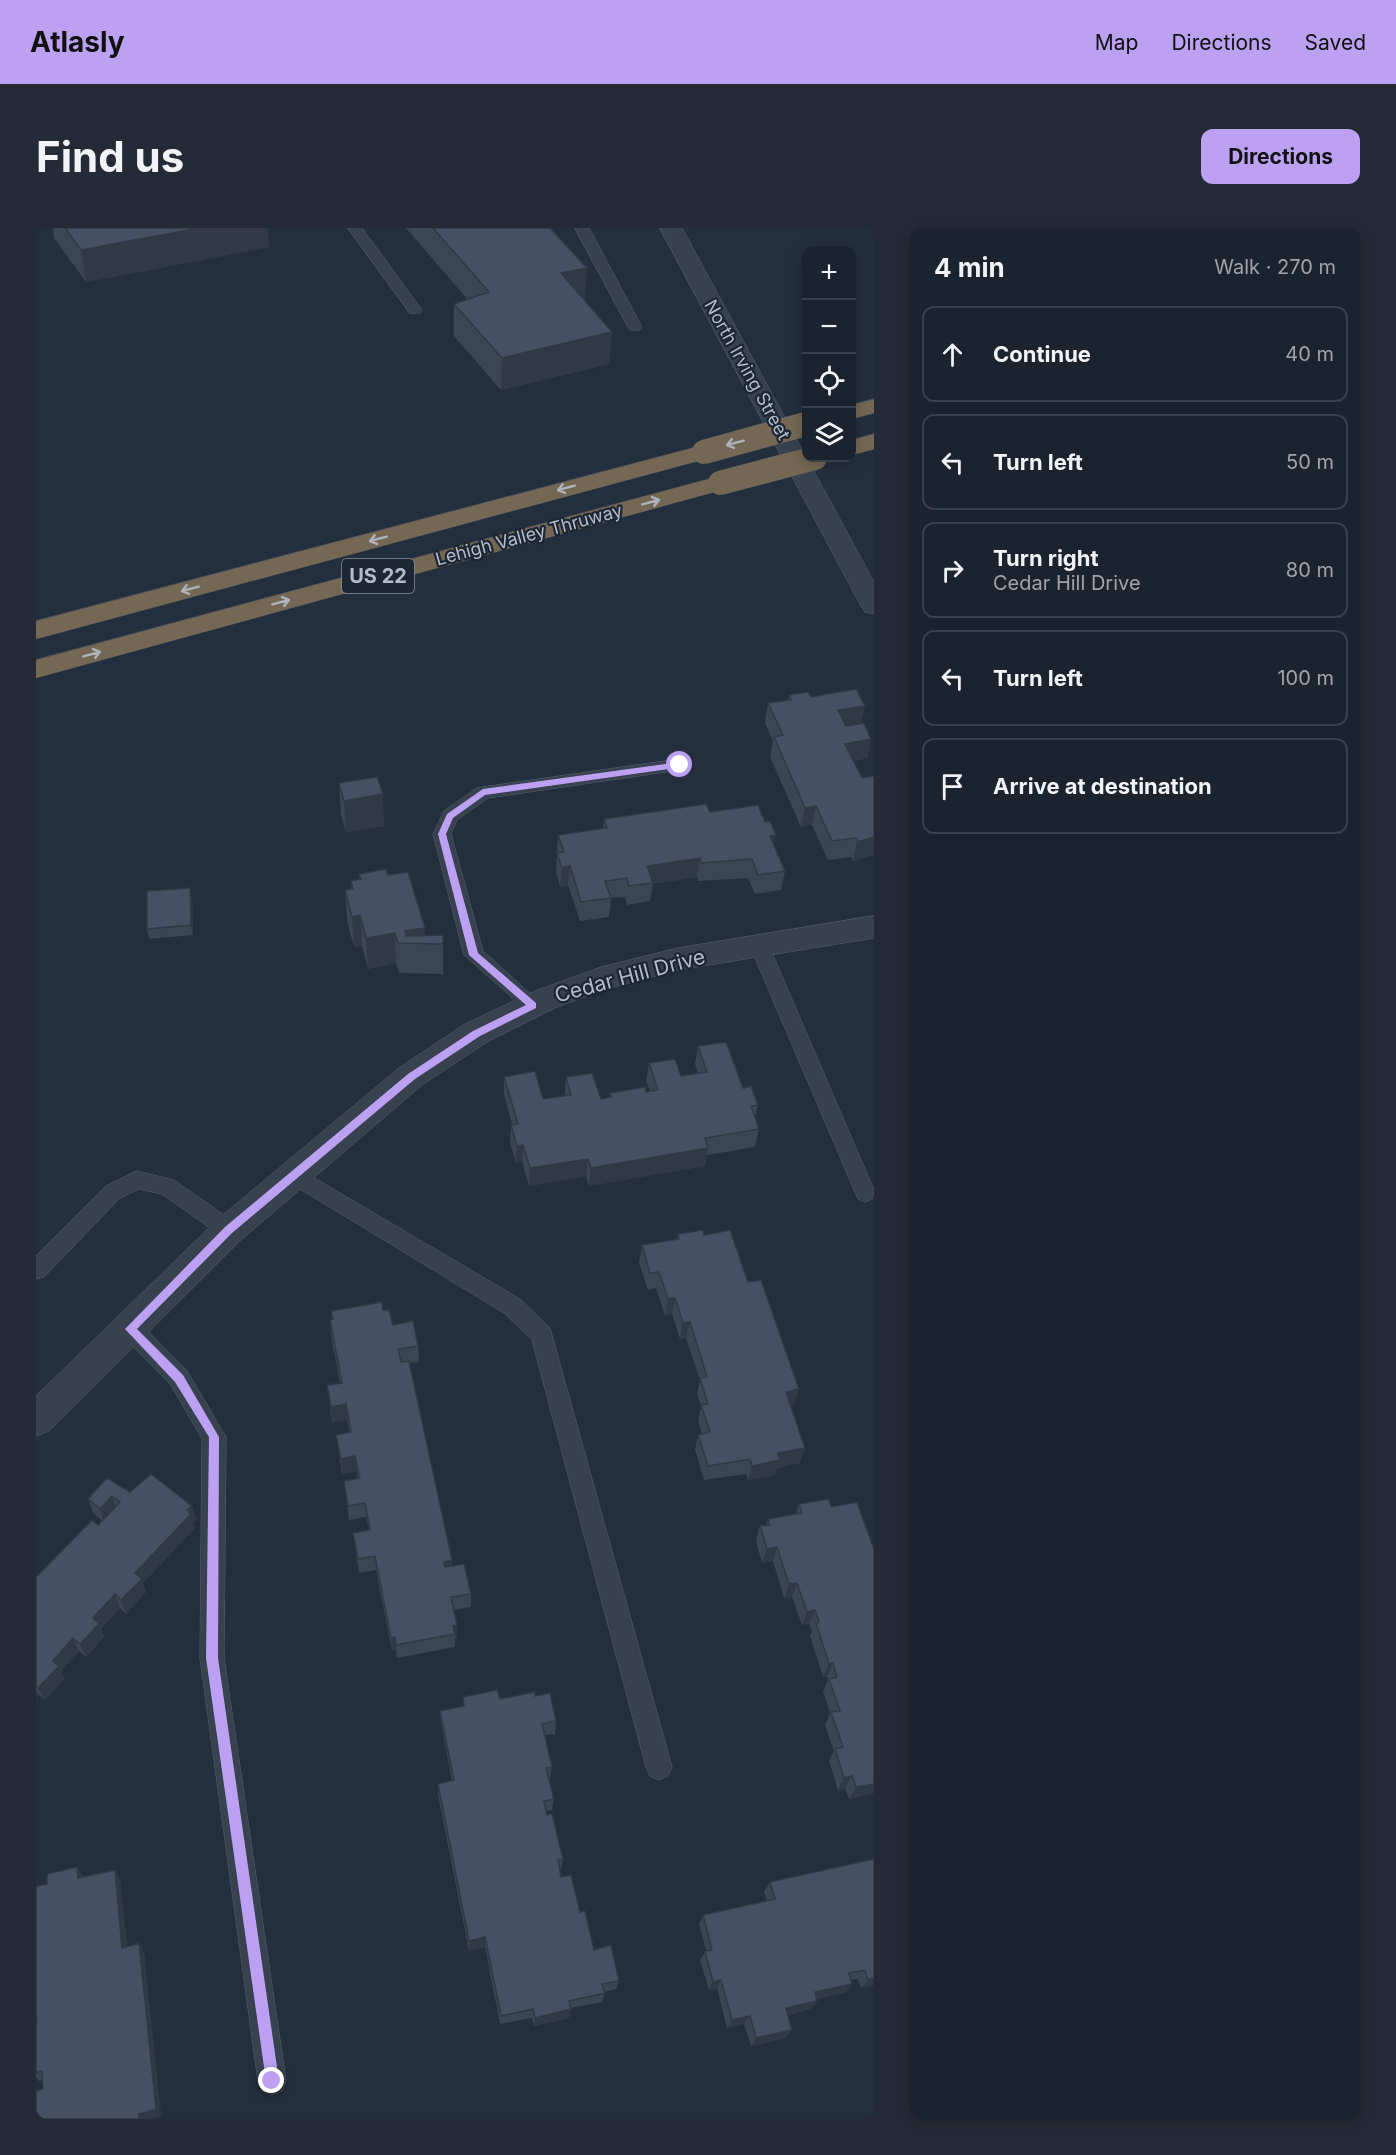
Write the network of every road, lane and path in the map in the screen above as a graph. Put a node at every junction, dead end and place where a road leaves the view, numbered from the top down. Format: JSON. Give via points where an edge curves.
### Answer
{"nodes":[{"id":1,"x":355,"y":228,"type":"edge"},
{"id":2,"x":582,"y":228,"type":"edge"},
{"id":3,"x":671,"y":228,"type":"edge"},
{"id":4,"x":415,"y":310,"type":"dead end"},
{"id":5,"x":635,"y":327,"type":"dead end"},
{"id":6,"x":874,"y":406,"type":"edge"},
{"id":7,"x":856,"y":411,"type":"edge"},
{"id":8,"x":802,"y":425,"type":"edge"},
{"id":9,"x":802,"y":461,"type":"edge"},
{"id":10,"x":874,"y":606,"type":"edge"},
{"id":11,"x":36,"y":630,"type":"edge"},
{"id":12,"x":36,"y":669,"type":"edge"},
{"id":13,"x":680,"y":765,"type":"dead end"},
{"id":14,"x":874,"y":927,"type":"edge"},
{"id":15,"x":759,"y":944,"type":"junction"},
{"id":16,"x":533,"y":1005,"type":"junction"},
{"id":17,"x":294,"y":1175,"type":"junction"},
{"id":18,"x":865,"y":1193,"type":"dead end"},
{"id":19,"x":228,"y":1230,"type":"junction"},
{"id":20,"x":36,"y":1270,"type":"edge"},
{"id":21,"x":130,"y":1329,"type":"junction"},
{"id":22,"x":36,"y":1420,"type":"edge"},
{"id":23,"x":659,"y":1767,"type":"dead end"},
{"id":24,"x":272,"y":2081,"type":"dead end"}],
"edges":[{"from":1,"to":4,"type":"lane"},
{"from":2,"to":5,"type":"lane"},
{"from":3,"to":10,"type":"street","name":"North Irving Street"},
{"from":6,"to":7,"type":"highway"},
{"from":8,"to":11,"type":"highway","name":"Lehigh Valley Thruway","number":"US 22","one_way":true,"bridge":true},
{"from":12,"to":9,"type":"highway","name":"Lehigh Valley Thruway","number":"US 22","one_way":true,"bridge":true},
{"from":13,"to":16,"type":"lane","via":[[483,792],[450,816],[442,834],[474,955]]},
{"from":14,"to":15,"type":"street","name":"Cedar Hill Drive"},
{"from":15,"to":16,"type":"street","name":"Cedar Hill Drive","via":[[601,979]]},
{"from":15,"to":18,"type":"lane","via":[[837,1135]]},
{"from":16,"to":17,"type":"street","name":"Cedar Hill Drive","via":[[476,1034],[411,1076]]},
{"from":17,"to":19,"type":"street","name":"Cedar Hill Drive"},
{"from":17,"to":23,"type":"lane","via":[[512,1306],[542,1335]]},
{"from":19,"to":20,"type":"lane","via":[[167,1186],[137,1180],[113,1192]]},
{"from":19,"to":21,"type":"street","name":"Cedar Hill Drive"},
{"from":21,"to":22,"type":"street","name":"Cedar Hill Drive"},
{"from":21,"to":24,"type":"lane","via":[[179,1378],[214,1437],[212,1658]]}]}
